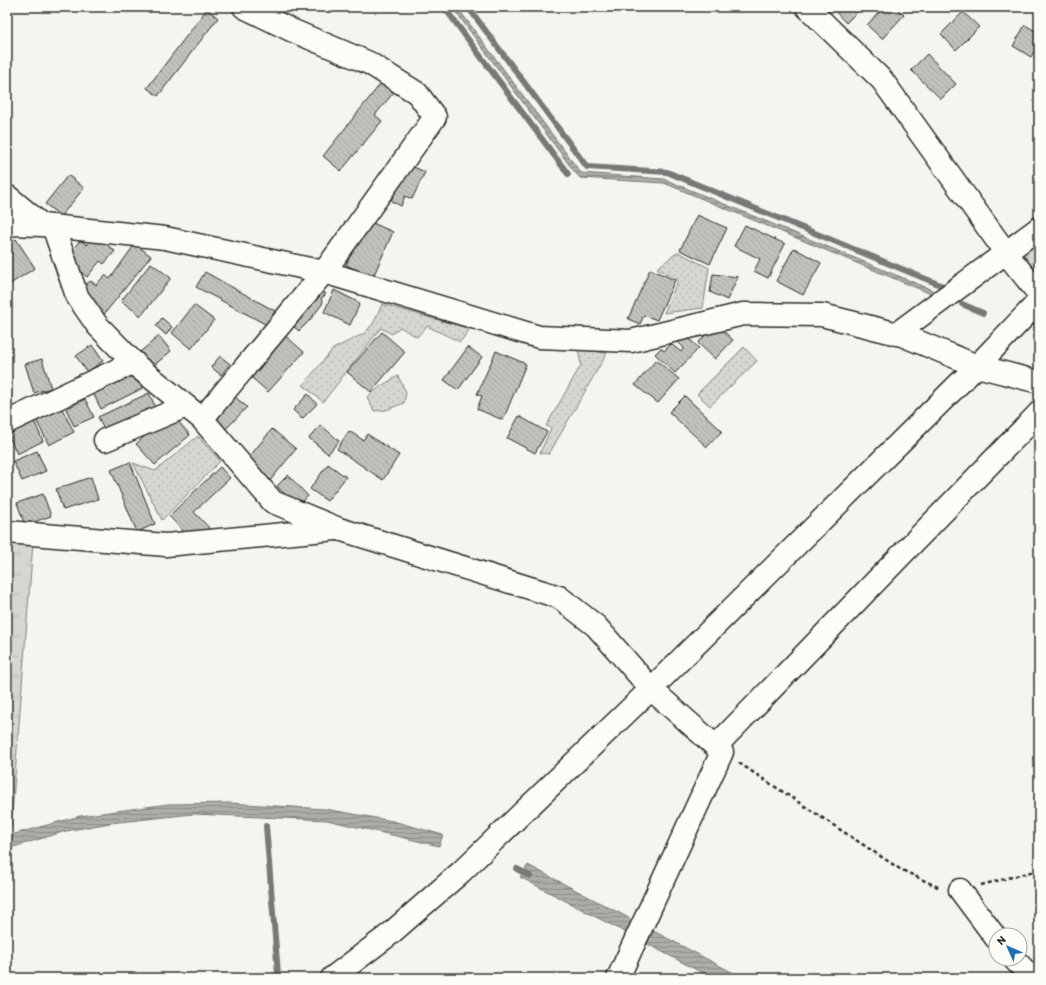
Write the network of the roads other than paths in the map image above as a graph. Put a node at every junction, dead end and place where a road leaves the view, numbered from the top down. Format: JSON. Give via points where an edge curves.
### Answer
{"nodes":[{"id":1,"x":244,"y":7,"type":"edge"},
{"id":2,"x":807,"y":7,"type":"edge"},
{"id":3,"x":7,"y":196,"type":"edge"},
{"id":4,"x":7,"y":224,"type":"edge"},
{"id":5,"x":48,"y":226,"type":"junction"},
{"id":6,"x":1039,"y":228,"type":"edge"},
{"id":7,"x":1006,"y":252,"type":"junction"},
{"id":8,"x":324,"y":272,"type":"junction"},
{"id":9,"x":1039,"y":294,"type":"edge"},
{"id":10,"x":1039,"y":301,"type":"edge"},
{"id":11,"x":896,"y":334,"type":"junction"},
{"id":12,"x":134,"y":362,"type":"junction"},
{"id":13,"x":977,"y":366,"type":"junction"},
{"id":14,"x":1039,"y":382,"type":"edge"},
{"id":15,"x":1039,"y":412,"type":"edge"},
{"id":16,"x":194,"y":413,"type":"junction"},
{"id":17,"x":7,"y":422,"type":"edge"},
{"id":18,"x":105,"y":440,"type":"dead end"},
{"id":19,"x":340,"y":529,"type":"junction"},
{"id":20,"x":7,"y":532,"type":"edge"},
{"id":21,"x":651,"y":689,"type":"junction"},
{"id":22,"x":719,"y":749,"type":"junction"},
{"id":23,"x":960,"y":890,"type":"road end"},
{"id":24,"x":988,"y":927,"type":"edge"},
{"id":25,"x":1022,"y":967,"type":"edge"},
{"id":26,"x":332,"y":978,"type":"edge"},
{"id":27,"x":618,"y":978,"type":"edge"},
{"id":28,"x":1032,"y":978,"type":"edge"}],
"edges":[{"from":1,"to":8,"type":"street","via":[[369,63],[417,93],[435,116]]},
{"from":2,"to":7,"type":"street","via":[[882,80]]},
{"from":3,"to":5,"type":"street"},
{"from":4,"to":5,"type":"street"},
{"from":5,"to":8,"type":"street","via":[[165,238]]},
{"from":5,"to":12,"type":"street","via":[[76,296],[97,325]]},
{"from":6,"to":7,"type":"street"},
{"from":7,"to":9,"type":"street"},
{"from":7,"to":11,"type":"street"},
{"from":8,"to":11,"type":"street","via":[[539,337],[631,341],[743,314],[822,315]]},
{"from":8,"to":16,"type":"street"},
{"from":10,"to":13,"type":"street"},
{"from":11,"to":13,"type":"street"},
{"from":12,"to":16,"type":"street"},
{"from":12,"to":17,"type":"street"},
{"from":13,"to":14,"type":"street"},
{"from":13,"to":21,"type":"street"},
{"from":15,"to":22,"type":"street"},
{"from":16,"to":18,"type":"street"},
{"from":16,"to":19,"type":"street","via":[[274,502]]},
{"from":19,"to":20,"type":"street","via":[[166,546]]},
{"from":19,"to":21,"type":"street","via":[[559,598],[596,626]]},
{"from":21,"to":22,"type":"street"},
{"from":21,"to":26,"type":"street","via":[[461,872],[390,934]]},
{"from":22,"to":27,"type":"street"},
{"from":23,"to":24,"type":"street"},
{"from":25,"to":28,"type":"street"}]}
